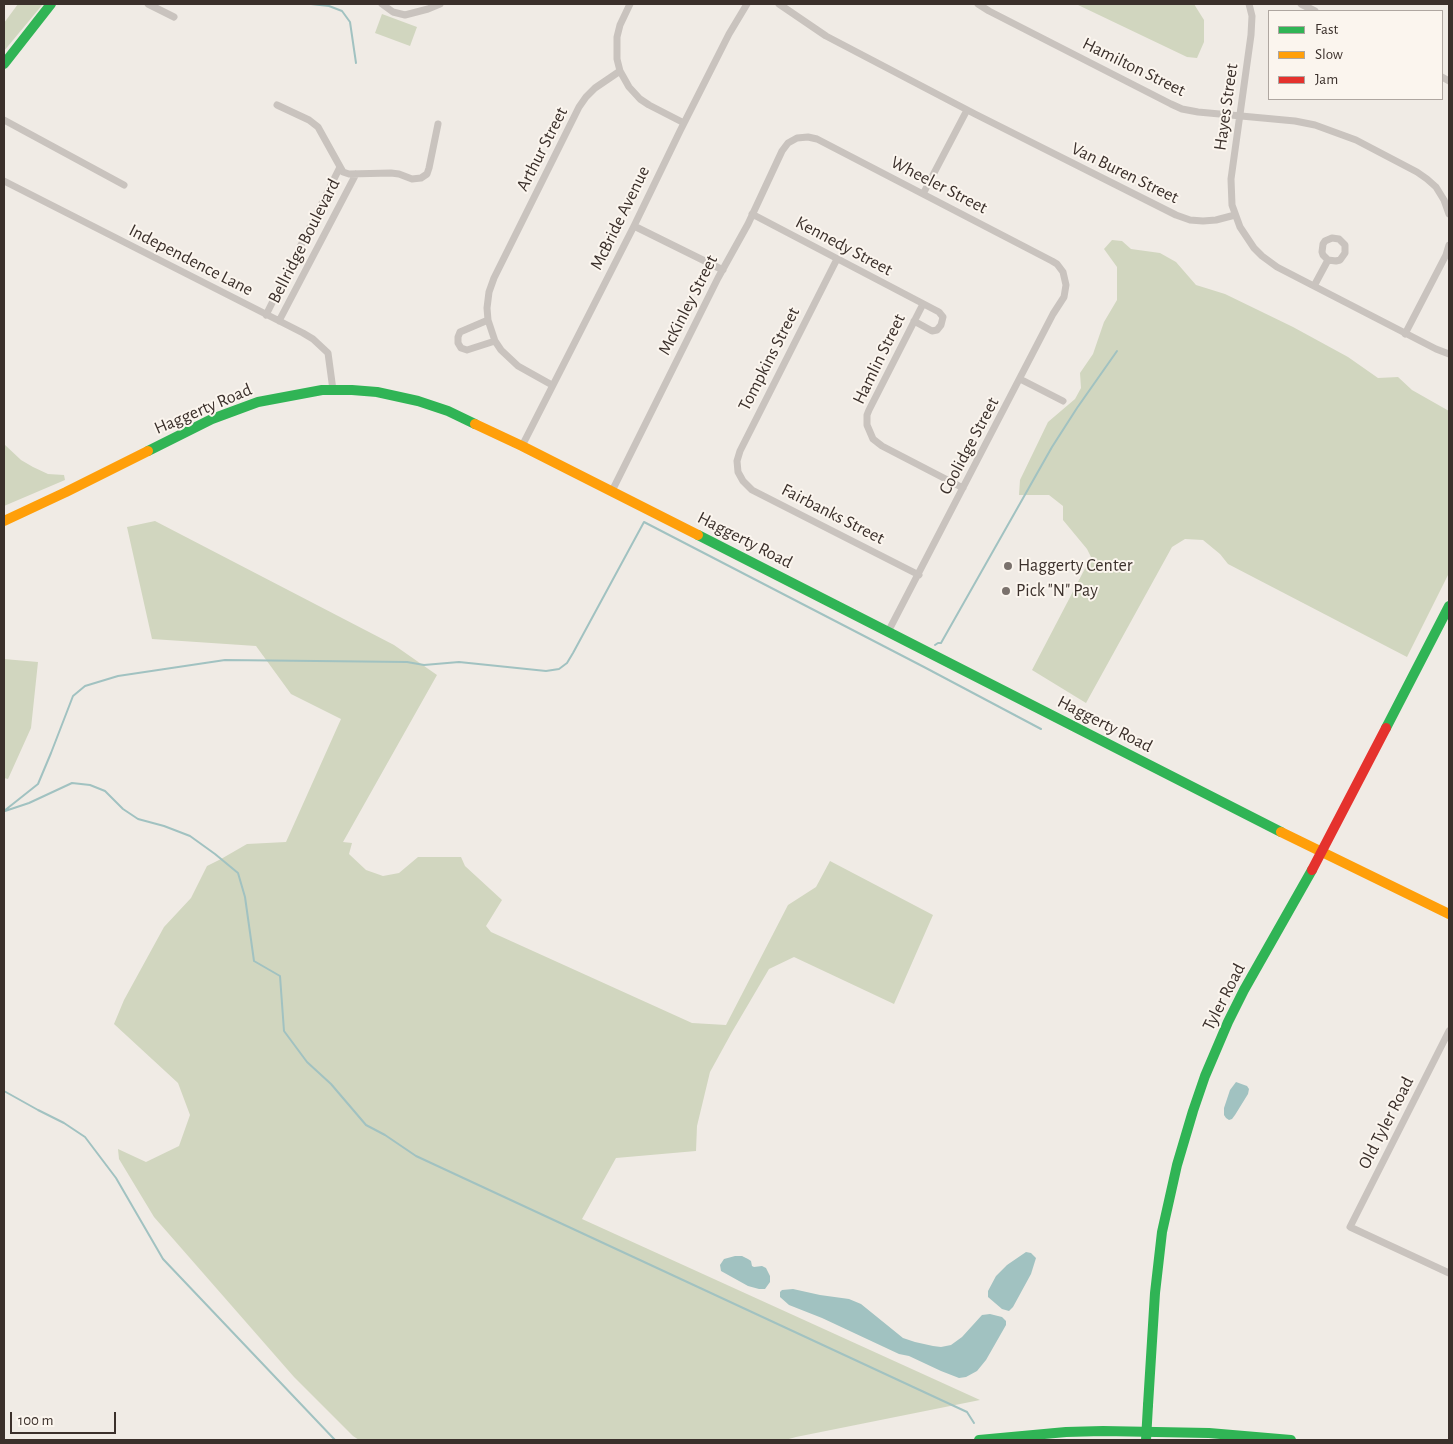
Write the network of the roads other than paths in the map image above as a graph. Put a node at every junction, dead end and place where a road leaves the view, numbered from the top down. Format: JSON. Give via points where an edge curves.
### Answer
{"nodes":[{"id":1,"x":51,"y":4,"type":"edge"},
{"id":2,"x":148,"y":4,"type":"edge"},
{"id":3,"x":382,"y":4,"type":"edge"},
{"id":4,"x":440,"y":4,"type":"edge"},
{"id":5,"x":630,"y":4,"type":"edge"},
{"id":6,"x":747,"y":4,"type":"edge"},
{"id":7,"x":779,"y":4,"type":"edge"},
{"id":8,"x":978,"y":4,"type":"edge"},
{"id":9,"x":1249,"y":4,"type":"edge"},
{"id":10,"x":1301,"y":4,"type":"edge"},
{"id":11,"x":1314,"y":10,"type":"edge"},
{"id":12,"x":174,"y":17,"type":"dead end"},
{"id":13,"x":4,"y":64,"type":"edge"},
{"id":14,"x":620,"y":71,"type":"junction"},
{"id":15,"x":277,"y":105,"type":"dead end"},
{"id":16,"x":967,"y":110,"type":"junction"},
{"id":17,"x":1239,"y":116,"type":"junction"},
{"id":18,"x":4,"y":120,"type":"edge"},
{"id":19,"x":684,"y":123,"type":"junction"},
{"id":20,"x":438,"y":124,"type":"dead end"},
{"id":21,"x":797,"y":138,"type":"joint"},
{"id":22,"x":340,"y":167,"type":"junction"},
{"id":23,"x":352,"y":174,"type":"junction"},
{"id":24,"x":4,"y":181,"type":"edge"},
{"id":25,"x":124,"y":185,"type":"dead end"},
{"id":26,"x":923,"y":194,"type":"junction"},
{"id":27,"x":1447,"y":200,"type":"edge"},
{"id":28,"x":752,"y":214,"type":"junction"},
{"id":29,"x":1449,"y":214,"type":"edge"},
{"id":30,"x":1235,"y":215,"type":"junction"},
{"id":31,"x":634,"y":226,"type":"junction"},
{"id":32,"x":1449,"y":245,"type":"edge"},
{"id":33,"x":837,"y":259,"type":"junction"},
{"id":34,"x":1328,"y":260,"type":"dead end"},
{"id":35,"x":723,"y":270,"type":"junction"},
{"id":36,"x":1063,"y":272,"type":"joint"},
{"id":37,"x":1314,"y":286,"type":"junction"},
{"id":38,"x":923,"y":304,"type":"junction"},
{"id":39,"x":266,"y":315,"type":"junction"},
{"id":40,"x":488,"y":320,"type":"junction"},
{"id":41,"x":279,"y":321,"type":"junction"},
{"id":42,"x":914,"y":322,"type":"junction"},
{"id":43,"x":1405,"y":334,"type":"junction"},
{"id":44,"x":495,"y":341,"type":"junction"},
{"id":45,"x":1449,"y":354,"type":"edge"},
{"id":46,"x":1020,"y":379,"type":"junction"},
{"id":47,"x":552,"y":385,"type":"junction"},
{"id":48,"x":333,"y":390,"type":"junction"},
{"id":49,"x":1063,"y":401,"type":"dead end"},
{"id":50,"x":522,"y":446,"type":"junction"},
{"id":51,"x":739,"y":474,"type":"joint"},
{"id":52,"x":964,"y":488,"type":"junction"},
{"id":53,"x":612,"y":491,"type":"junction"},
{"id":54,"x":4,"y":521,"type":"edge"},
{"id":55,"x":918,"y":575,"type":"junction"},
{"id":56,"x":1449,"y":606,"type":"edge"},
{"id":57,"x":888,"y":632,"type":"junction"},
{"id":58,"x":1322,"y":852,"type":"junction"},
{"id":59,"x":1449,"y":914,"type":"edge"},
{"id":60,"x":1449,"y":1031,"type":"edge"},
{"id":61,"x":1449,"y":1273,"type":"edge"},
{"id":62,"x":979,"y":1440,"type":"edge"},
{"id":63,"x":1146,"y":1440,"type":"edge"},
{"id":64,"x":1291,"y":1440,"type":"edge"}],
"edges":[{"from":1,"to":13,"type":"main road"},
{"from":2,"to":12,"type":"street"},
{"from":3,"to":4,"type":"street","via":[[405,15]]},
{"from":5,"to":14,"type":"street","via":[[617,37]]},
{"from":6,"to":19,"type":"street","name":"McBride Avenue"},
{"from":7,"to":16,"type":"street","name":"Van Buren Street","via":[[826,36]]},
{"from":8,"to":17,"type":"street","name":"Hamilton Street","via":[[1171,104],[1198,112]]},
{"from":9,"to":17,"type":"street","name":"Hayes Street","via":[[1251,34]]},
{"from":10,"to":11,"type":"street"},
{"from":14,"to":19,"type":"street","via":[[640,99]]},
{"from":14,"to":40,"type":"street","name":"Arthur Street","via":[[594,88],[579,107],[494,278],[488,299]]},
{"from":15,"to":22,"type":"street","via":[[318,127]]},
{"from":16,"to":26,"type":"street"},
{"from":16,"to":30,"type":"street","name":"Van Buren Street","via":[[1176,215],[1203,221]]},
{"from":17,"to":27,"type":"street","name":"Hamilton Street","via":[[1295,121],[1346,136],[1417,172]]},
{"from":17,"to":30,"type":"street","name":"Hayes Street","via":[[1230,179]]},
{"from":18,"to":25,"type":"street"},
{"from":19,"to":31,"type":"street","name":"McBride Avenue"},
{"from":20,"to":23,"type":"street","via":[[429,168],[421,178],[391,173]]},
{"from":21,"to":26,"type":"street","name":"Wheeler Street","via":[[817,139]]},
{"from":21,"to":28,"type":"street","name":"McKinley Street","via":[[782,151]]},
{"from":22,"to":23,"type":"street","via":[[343,172]]},
{"from":22,"to":39,"type":"street","name":"Bellridge Boulevard"},
{"from":23,"to":41,"type":"street","name":"Bellridge Boulevard"},
{"from":24,"to":39,"type":"street","name":"Independence Lane"},
{"from":26,"to":36,"type":"street","name":"Wheeler Street","via":[[1058,264]]},
{"from":27,"to":29,"type":"street","name":"Hamilton Street"},
{"from":28,"to":33,"type":"street","name":"Kennedy Street"},
{"from":28,"to":35,"type":"street","name":"McKinley Street"},
{"from":30,"to":37,"type":"street","via":[[1245,236],[1262,256]]},
{"from":31,"to":35,"type":"street"},
{"from":31,"to":47,"type":"street","name":"McBride Avenue"},
{"from":32,"to":43,"type":"street"},
{"from":33,"to":38,"type":"street","name":"Kennedy Street"},
{"from":33,"to":51,"type":"street","name":"Tompkins Street","via":[[740,451],[737,461]]},
{"from":34,"to":37,"type":"street"},
{"from":35,"to":53,"type":"street","name":"McKinley Street"},
{"from":36,"to":46,"type":"street","name":"Coolidge Street","via":[[1064,297]]},
{"from":37,"to":43,"type":"street"},
{"from":38,"to":42,"type":"street","name":"Hamlin Street"},
{"from":38,"to":42,"type":"street","name":"Kennedy Street","via":[[939,312],[943,317],[941,325],[932,331]]},
{"from":39,"to":41,"type":"street","name":"Independence Lane"},
{"from":40,"to":44,"type":"street","name":"Arthur Street"},
{"from":40,"to":44,"type":"street","via":[[460,332],[458,343],[467,350]]},
{"from":41,"to":48,"type":"street","name":"Independence Lane","via":[[313,340],[328,353]]},
{"from":42,"to":52,"type":"street","name":"Hamlin Street","via":[[869,410],[868,430],[882,446]]},
{"from":43,"to":45,"type":"street"},
{"from":44,"to":47,"type":"street","name":"Arthur Street","via":[[518,366]]},
{"from":46,"to":49,"type":"street"},
{"from":46,"to":52,"type":"street","name":"Coolidge Street"},
{"from":47,"to":50,"type":"street","name":"McBride Avenue"},
{"from":48,"to":50,"type":"main road","name":"Haggerty Road","via":[[377,392],[418,401],[448,411]]},
{"from":48,"to":54,"type":"main road","name":"Haggerty Road","via":[[274,398],[242,407]]},
{"from":50,"to":53,"type":"main road","name":"Haggerty Road"},
{"from":51,"to":55,"type":"street","name":"Fairbanks Street","via":[[752,490]]},
{"from":52,"to":55,"type":"street","name":"Coolidge Street"},
{"from":53,"to":57,"type":"main road","name":"Haggerty Road"},
{"from":55,"to":57,"type":"street","name":"Coolidge Street"},
{"from":56,"to":58,"type":"main road","name":"Tyler Road"},
{"from":57,"to":58,"type":"main road","name":"Haggerty Road"},
{"from":58,"to":59,"type":"main road","name":"Haggerty Road"},
{"from":58,"to":63,"type":"main road","name":"Tyler Road","bridge":true,"via":[[1244,990],[1216,1048],[1193,1111],[1169,1199],[1158,1262]]},
{"from":60,"to":61,"type":"street","name":"Old Tyler Road","via":[[1350,1227]]},
{"from":62,"to":64,"type":"main road","via":[[1103,1431],[1185,1432]]}]}
